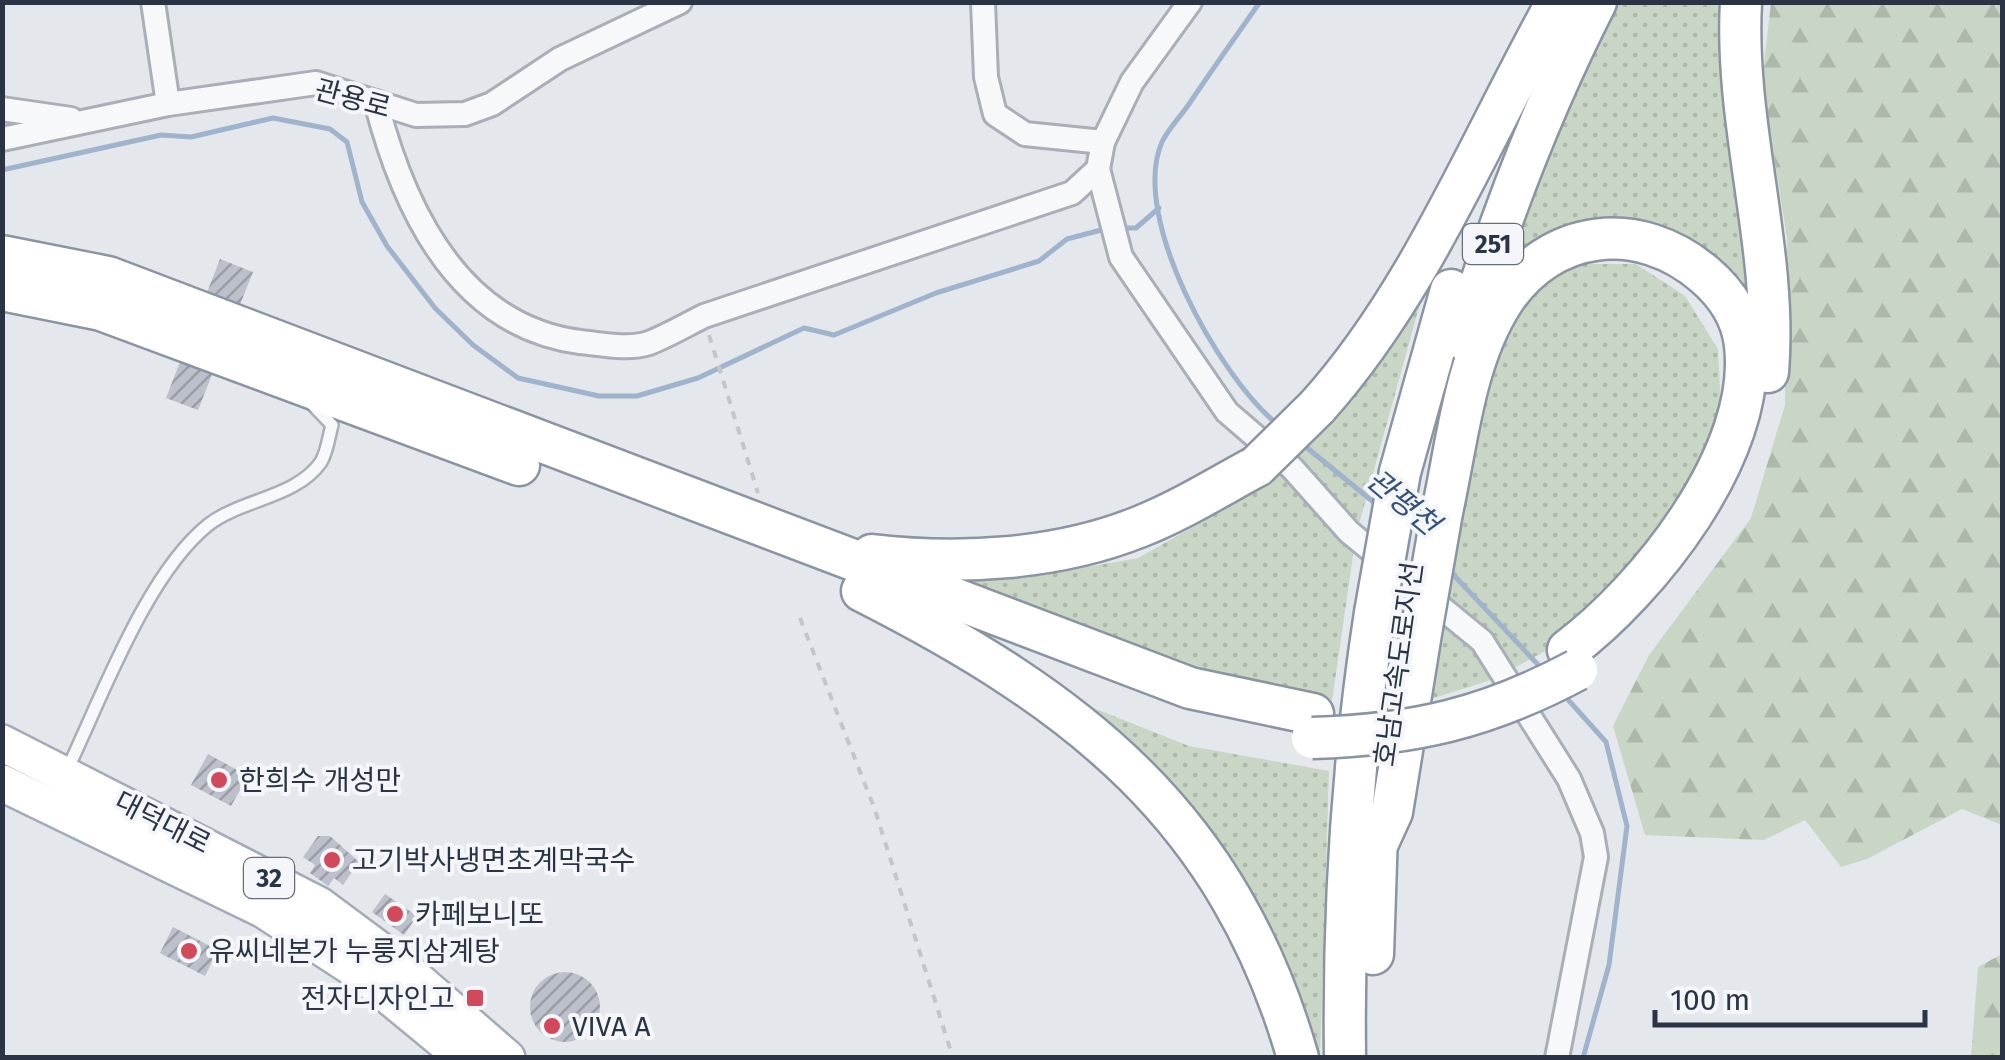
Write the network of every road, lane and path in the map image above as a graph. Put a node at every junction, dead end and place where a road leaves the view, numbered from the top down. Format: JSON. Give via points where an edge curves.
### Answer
{"nodes":[{"id":1,"x":153,"y":2,"type":"edge"},
{"id":2,"x":680,"y":2,"type":"edge"},
{"id":3,"x":983,"y":2,"type":"edge"},
{"id":4,"x":1190,"y":2,"type":"edge"},
{"id":5,"x":1561,"y":2,"type":"edge"},
{"id":6,"x":1596,"y":2,"type":"edge"},
{"id":7,"x":1741,"y":2,"type":"edge"},
{"id":8,"x":376,"y":102,"type":"junction"},
{"id":9,"x":168,"y":104,"type":"junction"},
{"id":10,"x":2,"y":109,"type":"edge"},
{"id":11,"x":105,"y":119,"type":"junction"},
{"id":12,"x":2,"y":139,"type":"edge"},
{"id":13,"x":1103,"y":142,"type":"junction"},
{"id":14,"x":1100,"y":177,"type":"junction"},
{"id":15,"x":2,"y":256,"type":"edge"},
{"id":16,"x":2,"y":290,"type":"edge"},
{"id":17,"x":708,"y":332,"type":"dead end"},
{"id":18,"x":285,"y":378,"type":"junction"},
{"id":19,"x":1422,"y":494,"type":"junction"},
{"id":20,"x":762,"y":504,"type":"dead end"},
{"id":21,"x":794,"y":540,"type":"junction"},
{"id":22,"x":862,"y":591,"type":"junction"},
{"id":23,"x":800,"y":618,"type":"dead end"},
{"id":24,"x":1399,"y":620,"type":"junction"},
{"id":25,"x":1573,"y":660,"type":"junction"},
{"id":26,"x":1313,"y":726,"type":"junction"},
{"id":27,"x":2,"y":743,"type":"edge"},
{"id":28,"x":65,"y":773,"type":"junction"},
{"id":29,"x":2,"y":783,"type":"edge"},
{"id":30,"x":464,"y":1058,"type":"edge"},
{"id":31,"x":507,"y":1058,"type":"edge"},
{"id":32,"x":954,"y":1058,"type":"edge"},
{"id":33,"x":1298,"y":1058,"type":"edge"},
{"id":34,"x":1346,"y":1058,"type":"edge"},
{"id":35,"x":1372,"y":1058,"type":"edge"},
{"id":36,"x":1557,"y":1058,"type":"edge"}],
"edges":[{"from":1,"to":9,"type":"street"},
{"from":2,"to":8,"type":"street","name":"관용로","via":[[560,59],[466,114],[416,114]]},
{"from":3,"to":13,"type":"street","via":[[986,77],[995,114],[1025,134]]},
{"from":4,"to":13,"type":"street","via":[[1132,82]]},
{"from":5,"to":19,"type":"highway","name":"호남고속도로지선","number":"251","via":[[1462,252]]},
{"from":5,"to":21,"type":"highway","bridge":true,"via":[[1388,313],[1348,372],[1257,466],[1137,528],[1055,550],[924,559]]},
{"from":6,"to":19,"type":"highway","name":"호남고속도로지선","number":"251","via":[[1486,262]]},
{"from":7,"to":25,"type":"highway","via":[[1770,348],[1759,425],[1719,516],[1681,572],[1619,639]]},
{"from":8,"to":9,"type":"street","name":"관용로","via":[[316,84]]},
{"from":8,"to":14,"type":"street","via":[[392,162],[423,232],[445,262],[518,324],[556,338],[610,345],[646,344],[704,316],[1072,193]]},
{"from":9,"to":11,"type":"street","name":"관용로"},
{"from":10,"to":11,"type":"street"},
{"from":11,"to":12,"type":"street","name":"관용로"},
{"from":13,"to":14,"type":"street"},
{"from":14,"to":36,"type":"street","via":[[1122,257],[1227,412],[1292,468],[1350,532],[1482,641],[1569,779],[1596,857]]},
{"from":15,"to":21,"type":"highway","via":[[108,278]]},
{"from":16,"to":18,"type":"highway","via":[[101,310]]},
{"from":17,"to":20,"type":"path"},
{"from":18,"to":22,"type":"highway"},
{"from":18,"to":28,"type":"lane","via":[[332,425],[321,461],[296,484],[220,516],[183,546],[148,602]]},
{"from":19,"to":24,"type":"highway","bridge":true},
{"from":19,"to":24,"type":"highway","name":"호남고속도로지선","number":"251","bridge":true},
{"from":19,"to":25,"type":"highway","via":[[1467,398],[1491,320],[1538,261],[1574,242],[1620,236],[1678,255],[1718,286],[1745,346],[1744,387],[1727,442],[1700,502],[1664,556]]},
{"from":21,"to":26,"type":"highway","via":[[1190,688]]},
{"from":22,"to":26,"type":"highway","via":[[1181,707]]},
{"from":22,"to":33,"type":"highway","via":[[1044,695],[1132,770],[1210,861],[1246,922]]},
{"from":23,"to":32,"type":"path","via":[[875,810]]},
{"from":24,"to":34,"type":"highway","name":"호남고속도로지선","number":"251","via":[[1351,802]]},
{"from":24,"to":35,"type":"highway","via":[[1392,812],[1376,847]]},
{"from":25,"to":26,"type":"highway","bridge":true,"via":[[1524,698],[1452,724],[1387,736]]},
{"from":27,"to":28,"type":"main road","name":"대덕대로","number":"32"},
{"from":28,"to":31,"type":"main road","name":"대덕대로","number":"32","via":[[319,905]]},
{"from":29,"to":30,"type":"main road","name":"대덕대로","number":"32","via":[[264,910],[362,974]]}]}
